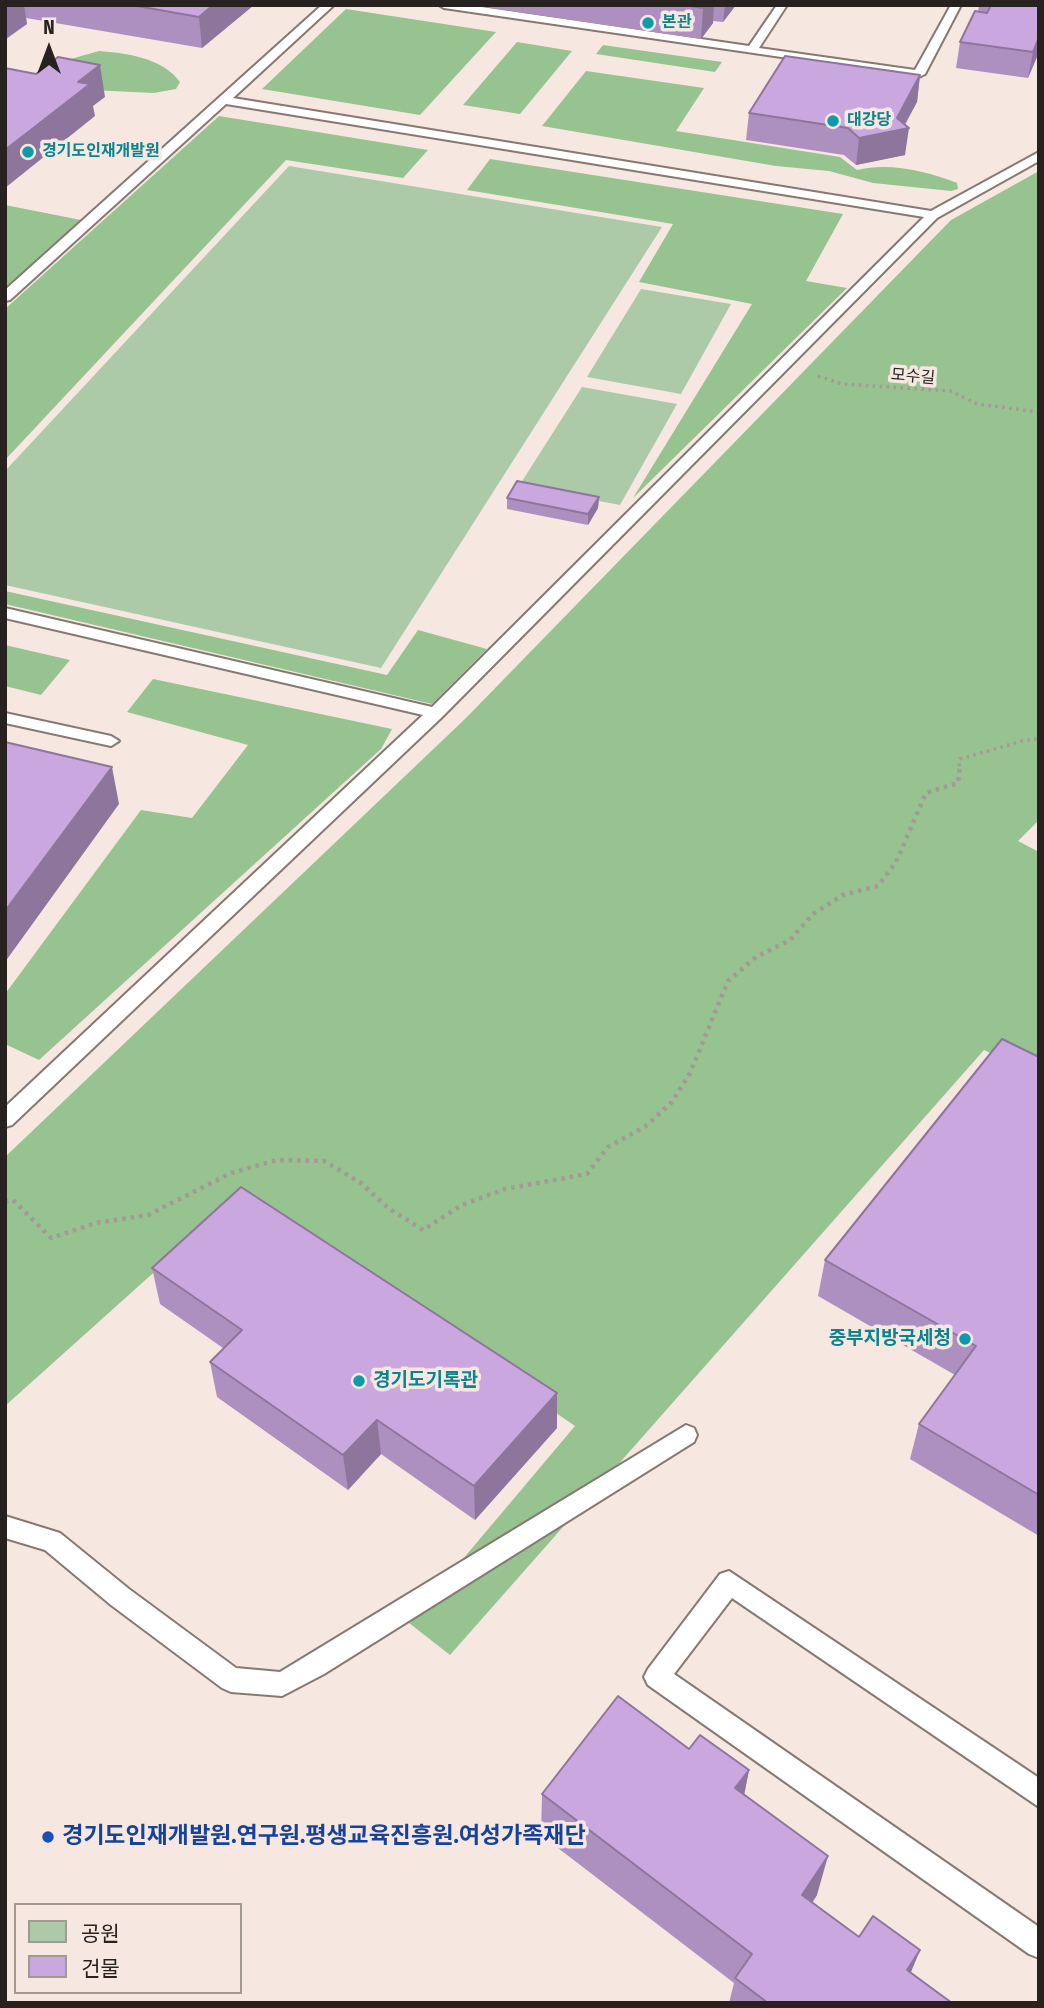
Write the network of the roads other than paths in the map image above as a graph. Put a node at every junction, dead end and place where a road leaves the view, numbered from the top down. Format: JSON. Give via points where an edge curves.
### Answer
{"nodes":[{"id":1,"x":329,"y":5,"type":"edge"},
{"id":2,"x":444,"y":5,"type":"edge"},
{"id":3,"x":782,"y":5,"type":"edge"},
{"id":4,"x":956,"y":5,"type":"edge"},
{"id":5,"x":752,"y":50,"type":"junction"},
{"id":6,"x":225,"y":100,"type":"junction"},
{"id":7,"x":1039,"y":156,"type":"edge"},
{"id":8,"x":933,"y":215,"type":"junction"},
{"id":9,"x":5,"y":297,"type":"edge"},
{"id":10,"x":5,"y":613,"type":"edge"},
{"id":11,"x":436,"y":713,"type":"junction"},
{"id":12,"x":5,"y":718,"type":"edge"},
{"id":13,"x":111,"y":741,"type":"dead end"},
{"id":14,"x":5,"y":1119,"type":"edge"},
{"id":15,"x":686,"y":1435,"type":"dead end"},
{"id":16,"x":5,"y":1527,"type":"edge"},
{"id":17,"x":1039,"y":1794,"type":"edge"},
{"id":18,"x":1039,"y":1944,"type":"edge"}],
"edges":[{"from":1,"to":6,"type":"lane"},
{"from":2,"to":5,"type":"lane"},
{"from":3,"to":5,"type":"lane"},
{"from":4,"to":5,"type":"lane","via":[[919,74]]},
{"from":6,"to":8,"type":"lane"},
{"from":6,"to":9,"type":"lane"},
{"from":7,"to":8,"type":"lane"},
{"from":8,"to":11,"type":"lane"},
{"from":10,"to":11,"type":"lane"},
{"from":11,"to":14,"type":"lane"},
{"from":12,"to":13,"type":"lane"},
{"from":15,"to":16,"type":"lane","via":[[282,1684],[231,1680],[52,1541]]},
{"from":17,"to":18,"type":"lane","via":[[730,1582],[656,1677]]}]}
